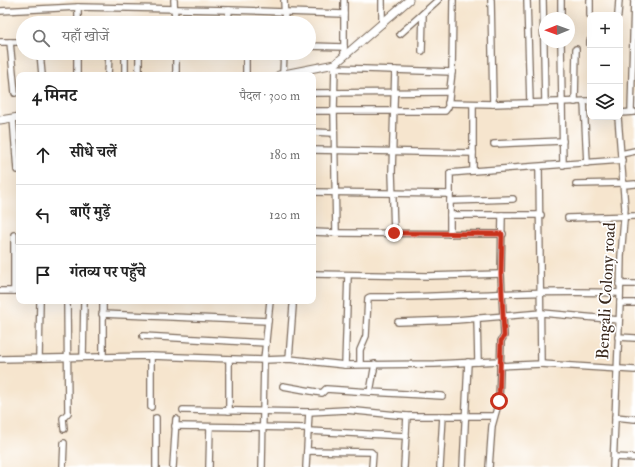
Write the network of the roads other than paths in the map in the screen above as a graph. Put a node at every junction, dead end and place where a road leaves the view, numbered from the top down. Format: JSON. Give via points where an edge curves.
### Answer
{"nodes":[{"id":1,"x":174,"y":0,"type":"edge"},
{"id":2,"x":284,"y":0,"type":"edge"},
{"id":3,"x":344,"y":0,"type":"edge"},
{"id":4,"x":382,"y":0,"type":"edge"},
{"id":5,"x":409,"y":0,"type":"edge"},
{"id":6,"x":438,"y":0,"type":"edge"},
{"id":7,"x":453,"y":0,"type":"edge"},
{"id":8,"x":491,"y":0,"type":"edge"},
{"id":9,"x":527,"y":0,"type":"edge"},
{"id":10,"x":543,"y":0,"type":"edge"},
{"id":11,"x":561,"y":0,"type":"edge"},
{"id":12,"x":590,"y":0,"type":"edge"},
{"id":13,"x":619,"y":0,"type":"edge"},
{"id":14,"x":634,"y":0,"type":"edge"},
{"id":15,"x":402,"y":3,"type":"edge"},
{"id":16,"x":78,"y":7,"type":"junction"},
{"id":17,"x":175,"y":8,"type":"junction"},
{"id":18,"x":229,"y":10,"type":"junction"},
{"id":19,"x":0,"y":11,"type":"edge"},
{"id":20,"x":284,"y":12,"type":"junction"},
{"id":21,"x":561,"y":12,"type":"edge"},
{"id":22,"x":590,"y":12,"type":"edge"},
{"id":23,"x":618,"y":12,"type":"edge"},
{"id":24,"x":344,"y":14,"type":"junction"},
{"id":25,"x":423,"y":14,"type":"junction"},
{"id":26,"x":78,"y":16,"type":"edge"},
{"id":27,"x":175,"y":16,"type":"edge"},
{"id":28,"x":229,"y":16,"type":"edge"},
{"id":29,"x":284,"y":16,"type":"edge"},
{"id":30,"x":382,"y":24,"type":"junction"},
{"id":31,"x":400,"y":34,"type":"dead end"},
{"id":32,"x":0,"y":42,"type":"edge"},
{"id":33,"x":10,"y":42,"type":"junction"},
{"id":34,"x":16,"y":42,"type":"edge"},
{"id":35,"x":316,"y":46,"type":"edge"},
{"id":36,"x":344,"y":47,"type":"junction"},
{"id":37,"x":561,"y":48,"type":"edge"},
{"id":38,"x":576,"y":49,"type":"dead end"},
{"id":39,"x":422,"y":51,"type":"dead end"},
{"id":40,"x":344,"y":56,"type":"junction"},
{"id":41,"x":41,"y":60,"type":"edge"},
{"id":42,"x":77,"y":60,"type":"edge"},
{"id":43,"x":109,"y":60,"type":"edge"},
{"id":44,"x":125,"y":60,"type":"edge"},
{"id":45,"x":139,"y":60,"type":"edge"},
{"id":46,"x":176,"y":60,"type":"edge"},
{"id":47,"x":246,"y":60,"type":"edge"},
{"id":48,"x":283,"y":60,"type":"edge"},
{"id":49,"x":335,"y":66,"type":"junction"},
{"id":50,"x":395,"y":70,"type":"junction"},
{"id":51,"x":42,"y":72,"type":"edge"},
{"id":52,"x":77,"y":72,"type":"edge"},
{"id":53,"x":108,"y":72,"type":"edge"},
{"id":54,"x":125,"y":72,"type":"edge"},
{"id":55,"x":139,"y":72,"type":"edge"},
{"id":56,"x":176,"y":72,"type":"edge"},
{"id":57,"x":246,"y":72,"type":"edge"},
{"id":58,"x":281,"y":72,"type":"edge"},
{"id":59,"x":299,"y":72,"type":"edge"},
{"id":60,"x":452,"y":72,"type":"junction"},
{"id":61,"x":334,"y":92,"type":"junction"},
{"id":62,"x":394,"y":92,"type":"junction"},
{"id":63,"x":449,"y":92,"type":"junction"},
{"id":64,"x":316,"y":93,"type":"edge"},
{"id":65,"x":15,"y":94,"type":"dead end"},
{"id":66,"x":587,"y":101,"type":"edge"},
{"id":67,"x":530,"y":102,"type":"junction"},
{"id":68,"x":545,"y":102,"type":"junction"},
{"id":69,"x":562,"y":102,"type":"junction"},
{"id":70,"x":575,"y":102,"type":"junction"},
{"id":71,"x":448,"y":103,"type":"junction"},
{"id":72,"x":474,"y":104,"type":"junction"},
{"id":73,"x":493,"y":104,"type":"junction"},
{"id":74,"x":394,"y":110,"type":"junction"},
{"id":75,"x":316,"y":111,"type":"edge"},
{"id":76,"x":334,"y":111,"type":"junction"},
{"id":77,"x":633,"y":112,"type":"edge"},
{"id":78,"x":623,"y":113,"type":"edge"},
{"id":79,"x":16,"y":117,"type":"edge"},
{"id":80,"x":0,"y":119,"type":"edge"},
{"id":81,"x":587,"y":120,"type":"edge"},
{"id":82,"x":618,"y":120,"type":"edge"},
{"id":83,"x":316,"y":132,"type":"edge"},
{"id":84,"x":334,"y":133,"type":"junction"},
{"id":85,"x":563,"y":141,"type":"junction"},
{"id":86,"x":494,"y":144,"type":"dead end"},
{"id":87,"x":316,"y":150,"type":"edge"},
{"id":88,"x":335,"y":151,"type":"junction"},
{"id":89,"x":635,"y":151,"type":"edge"},
{"id":90,"x":393,"y":152,"type":"junction"},
{"id":91,"x":473,"y":153,"type":"junction"},
{"id":92,"x":621,"y":157,"type":"junction"},
{"id":93,"x":587,"y":163,"type":"junction"},
{"id":94,"x":563,"y":165,"type":"junction"},
{"id":95,"x":539,"y":167,"type":"junction"},
{"id":96,"x":473,"y":172,"type":"junction"},
{"id":97,"x":576,"y":184,"type":"dead end"},
{"id":98,"x":624,"y":184,"type":"junction"},
{"id":99,"x":635,"y":184,"type":"edge"},
{"id":100,"x":316,"y":192,"type":"edge"},
{"id":101,"x":336,"y":192,"type":"junction"},
{"id":102,"x":393,"y":194,"type":"junction"},
{"id":103,"x":450,"y":194,"type":"junction"},
{"id":104,"x":513,"y":199,"type":"dead end"},
{"id":105,"x":450,"y":201,"type":"junction"},
{"id":106,"x":450,"y":215,"type":"junction"},
{"id":107,"x":502,"y":215,"type":"junction"},
{"id":108,"x":541,"y":215,"type":"junction"},
{"id":109,"x":635,"y":216,"type":"edge"},
{"id":110,"x":623,"y":217,"type":"junction"},
{"id":111,"x":568,"y":218,"type":"dead end"},
{"id":112,"x":316,"y":232,"type":"edge"},
{"id":113,"x":336,"y":233,"type":"junction"},
{"id":114,"x":394,"y":233,"type":"junction"},
{"id":115,"x":450,"y":234,"type":"junction"},
{"id":116,"x":502,"y":234,"type":"junction"},
{"id":117,"x":14,"y":236,"type":"dead end"},
{"id":118,"x":316,"y":274,"type":"edge"},
{"id":119,"x":501,"y":274,"type":"junction"},
{"id":120,"x":348,"y":275,"type":"junction"},
{"id":121,"x":620,"y":284,"type":"junction"},
{"id":122,"x":635,"y":284,"type":"edge"},
{"id":123,"x":0,"y":291,"type":"edge"},
{"id":124,"x":16,"y":291,"type":"edge"},
{"id":125,"x":542,"y":292,"type":"junction"},
{"id":126,"x":501,"y":293,"type":"junction"},
{"id":127,"x":620,"y":293,"type":"junction"},
{"id":128,"x":620,"y":303,"type":"junction"},
{"id":129,"x":635,"y":303,"type":"edge"},
{"id":130,"x":40,"y":304,"type":"edge"},
{"id":131,"x":67,"y":304,"type":"edge"},
{"id":132,"x":84,"y":304,"type":"edge"},
{"id":133,"x":103,"y":304,"type":"edge"},
{"id":134,"x":270,"y":304,"type":"edge"},
{"id":135,"x":292,"y":306,"type":"dead end"},
{"id":136,"x":542,"y":313,"type":"junction"},
{"id":137,"x":102,"y":314,"type":"junction"},
{"id":138,"x":503,"y":315,"type":"junction"},
{"id":139,"x":477,"y":318,"type":"junction"},
{"id":140,"x":619,"y":320,"type":"junction"},
{"id":141,"x":268,"y":321,"type":"junction"},
{"id":142,"x":398,"y":322,"type":"dead end"},
{"id":143,"x":144,"y":336,"type":"dead end"},
{"id":144,"x":618,"y":337,"type":"junction"},
{"id":145,"x":635,"y":338,"type":"edge"},
{"id":146,"x":266,"y":343,"type":"junction"},
{"id":147,"x":103,"y":356,"type":"junction"},
{"id":148,"x":151,"y":356,"type":"junction"},
{"id":149,"x":67,"y":357,"type":"junction"},
{"id":150,"x":83,"y":357,"type":"junction"},
{"id":151,"x":39,"y":358,"type":"junction"},
{"id":152,"x":229,"y":358,"type":"junction"},
{"id":153,"x":0,"y":359,"type":"edge"},
{"id":154,"x":290,"y":359,"type":"junction"},
{"id":155,"x":264,"y":360,"type":"junction"},
{"id":156,"x":468,"y":362,"type":"junction"},
{"id":157,"x":478,"y":362,"type":"junction"},
{"id":158,"x":345,"y":364,"type":"junction"},
{"id":159,"x":360,"y":364,"type":"junction"},
{"id":160,"x":375,"y":364,"type":"junction"},
{"id":161,"x":500,"y":364,"type":"junction"},
{"id":162,"x":541,"y":364,"type":"junction"},
{"id":163,"x":616,"y":369,"type":"junction"},
{"id":164,"x":635,"y":370,"type":"edge"},
{"id":165,"x":283,"y":386,"type":"dead end"},
{"id":166,"x":370,"y":392,"type":"junction"},
{"id":167,"x":442,"y":396,"type":"dead end"},
{"id":168,"x":151,"y":407,"type":"dead end"},
{"id":169,"x":183,"y":410,"type":"dead end"},
{"id":170,"x":229,"y":411,"type":"junction"},
{"id":171,"x":262,"y":411,"type":"junction"},
{"id":172,"x":309,"y":412,"type":"junction"},
{"id":173,"x":407,"y":416,"type":"junction"},
{"id":174,"x":443,"y":416,"type":"junction"},
{"id":175,"x":466,"y":416,"type":"junction"},
{"id":176,"x":494,"y":416,"type":"junction"},
{"id":177,"x":615,"y":417,"type":"junction"},
{"id":178,"x":156,"y":418,"type":"dead end"},
{"id":179,"x":176,"y":419,"type":"dead end"},
{"id":180,"x":635,"y":419,"type":"edge"},
{"id":181,"x":175,"y":426,"type":"junction"},
{"id":182,"x":210,"y":427,"type":"junction"},
{"id":183,"x":262,"y":428,"type":"junction"},
{"id":184,"x":64,"y":429,"type":"dead end"},
{"id":185,"x":308,"y":430,"type":"junction"},
{"id":186,"x":406,"y":436,"type":"junction"},
{"id":187,"x":64,"y":443,"type":"dead end"},
{"id":188,"x":307,"y":451,"type":"junction"},
{"id":189,"x":614,"y":457,"type":"junction"},
{"id":190,"x":635,"y":458,"type":"edge"},
{"id":191,"x":62,"y":467,"type":"edge"},
{"id":192,"x":156,"y":467,"type":"edge"},
{"id":193,"x":173,"y":467,"type":"edge"},
{"id":194,"x":209,"y":467,"type":"edge"},
{"id":195,"x":262,"y":467,"type":"edge"},
{"id":196,"x":306,"y":467,"type":"edge"},
{"id":197,"x":372,"y":467,"type":"edge"},
{"id":198,"x":404,"y":467,"type":"edge"},
{"id":199,"x":440,"y":467,"type":"edge"},
{"id":200,"x":463,"y":467,"type":"edge"},
{"id":201,"x":489,"y":467,"type":"edge"},
{"id":202,"x":613,"y":467,"type":"edge"}],
"edges":[{"from":1,"to":17,"type":"street"},
{"from":2,"to":20,"type":"street"},
{"from":3,"to":24,"type":"street"},
{"from":4,"to":30,"type":"street"},
{"from":5,"to":15,"type":"street"},
{"from":6,"to":25,"type":"street"},
{"from":7,"to":60,"type":"street"},
{"from":8,"to":73,"type":"street"},
{"from":9,"to":67,"type":"street"},
{"from":10,"to":68,"type":"street"},
{"from":11,"to":21,"type":"street"},
{"from":12,"to":22,"type":"street"},
{"from":13,"to":23,"type":"street"},
{"from":14,"to":77,"type":"street"},
{"from":15,"to":30,"type":"street"},
{"from":16,"to":17,"type":"street"},
{"from":16,"to":19,"type":"street"},
{"from":16,"to":26,"type":"street"},
{"from":17,"to":18,"type":"street"},
{"from":17,"to":27,"type":"street"},
{"from":18,"to":20,"type":"street"},
{"from":18,"to":28,"type":"street"},
{"from":20,"to":24,"type":"street"},
{"from":20,"to":29,"type":"street"},
{"from":24,"to":36,"type":"street"},
{"from":25,"to":31,"type":"street"},
{"from":25,"to":39,"type":"street"},
{"from":30,"to":40,"type":"street"},
{"from":32,"to":33,"type":"street"},
{"from":33,"to":34,"type":"street"},
{"from":33,"to":65,"type":"street"},
{"from":35,"to":36,"type":"street"},
{"from":36,"to":40,"type":"street"},
{"from":37,"to":69,"type":"street"},
{"from":38,"to":70,"type":"street"},
{"from":40,"to":49,"type":"street"},
{"from":41,"to":51,"type":"street"},
{"from":42,"to":52,"type":"street"},
{"from":43,"to":53,"type":"street"},
{"from":44,"to":54,"type":"street"},
{"from":45,"to":55,"type":"street"},
{"from":46,"to":56,"type":"street"},
{"from":47,"to":57,"type":"street"},
{"from":48,"to":58,"type":"street"},
{"from":49,"to":50,"type":"street"},
{"from":49,"to":59,"type":"street"},
{"from":49,"to":61,"type":"street"},
{"from":50,"to":60,"type":"street"},
{"from":50,"to":62,"type":"street"},
{"from":60,"to":63,"type":"street"},
{"from":61,"to":62,"type":"street"},
{"from":61,"to":64,"type":"street"},
{"from":61,"to":76,"type":"street"},
{"from":62,"to":63,"type":"street"},
{"from":62,"to":74,"type":"street"},
{"from":63,"to":71,"type":"street"},
{"from":66,"to":70,"type":"street"},
{"from":67,"to":68,"type":"street"},
{"from":67,"to":73,"type":"street"},
{"from":68,"to":69,"type":"street"},
{"from":69,"to":70,"type":"street"},
{"from":69,"to":85,"type":"street"},
{"from":71,"to":72,"type":"street"},
{"from":71,"to":74,"type":"street","via":[[447,110],[443,112]]},
{"from":72,"to":73,"type":"street"},
{"from":72,"to":91,"type":"street"},
{"from":74,"to":76,"type":"street"},
{"from":74,"to":90,"type":"street"},
{"from":75,"to":76,"type":"street"},
{"from":76,"to":84,"type":"street"},
{"from":77,"to":78,"type":"street"},
{"from":79,"to":80,"type":"street"},
{"from":81,"to":93,"type":"street"},
{"from":82,"to":92,"type":"street","name":"Bengali Colony road"},
{"from":83,"to":84,"type":"street"},
{"from":84,"to":88,"type":"street"},
{"from":85,"to":86,"type":"street"},
{"from":85,"to":94,"type":"street"},
{"from":87,"to":88,"type":"street"},
{"from":88,"to":90,"type":"street"},
{"from":88,"to":101,"type":"street"},
{"from":89,"to":92,"type":"street"},
{"from":90,"to":91,"type":"street"},
{"from":90,"to":102,"type":"street"},
{"from":91,"to":96,"type":"street"},
{"from":92,"to":93,"type":"street"},
{"from":92,"to":98,"type":"street","name":"Bengali Colony road"},
{"from":93,"to":94,"type":"street"},
{"from":94,"to":95,"type":"street"},
{"from":95,"to":96,"type":"street"},
{"from":95,"to":108,"type":"street"},
{"from":96,"to":103,"type":"street","via":[[450,173]]},
{"from":97,"to":98,"type":"street"},
{"from":98,"to":99,"type":"street"},
{"from":98,"to":110,"type":"street","name":"Bengali Colony road"},
{"from":100,"to":101,"type":"street"},
{"from":101,"to":102,"type":"street"},
{"from":101,"to":113,"type":"street"},
{"from":102,"to":103,"type":"street"},
{"from":102,"to":114,"type":"street"},
{"from":103,"to":105,"type":"street"},
{"from":104,"to":105,"type":"street"},
{"from":105,"to":106,"type":"street"},
{"from":106,"to":107,"type":"street"},
{"from":106,"to":115,"type":"street"},
{"from":107,"to":108,"type":"street"},
{"from":107,"to":116,"type":"street"},
{"from":108,"to":125,"type":"street"},
{"from":109,"to":110,"type":"street"},
{"from":110,"to":111,"type":"street"},
{"from":110,"to":121,"type":"street","name":"Bengali Colony road"},
{"from":112,"to":113,"type":"street"},
{"from":113,"to":114,"type":"street"},
{"from":114,"to":115,"type":"street"},
{"from":115,"to":116,"type":"street"},
{"from":116,"to":119,"type":"street"},
{"from":117,"to":124,"type":"street"},
{"from":118,"to":120,"type":"street"},
{"from":119,"to":120,"type":"street"},
{"from":119,"to":126,"type":"street"},
{"from":120,"to":158,"type":"street"},
{"from":121,"to":122,"type":"street"},
{"from":121,"to":127,"type":"street","name":"Bengali Colony road"},
{"from":123,"to":124,"type":"street"},
{"from":125,"to":126,"type":"street"},
{"from":125,"to":127,"type":"street"},
{"from":125,"to":136,"type":"street"},
{"from":126,"to":138,"type":"street"},
{"from":126,"to":159,"type":"street","via":[[368,297],[366,336],[360,350]]},
{"from":127,"to":128,"type":"street","name":"Bengali Colony road"},
{"from":128,"to":129,"type":"street"},
{"from":128,"to":140,"type":"street","name":"Bengali Colony road"},
{"from":130,"to":151,"type":"street"},
{"from":131,"to":149,"type":"street"},
{"from":132,"to":150,"type":"street"},
{"from":133,"to":137,"type":"street"},
{"from":134,"to":141,"type":"street"},
{"from":135,"to":154,"type":"street"},
{"from":136,"to":138,"type":"street"},
{"from":136,"to":140,"type":"street"},
{"from":136,"to":162,"type":"street"},
{"from":137,"to":141,"type":"street"},
{"from":137,"to":147,"type":"street"},
{"from":138,"to":139,"type":"street"},
{"from":138,"to":161,"type":"street","via":[[504,336],[501,341]]},
{"from":139,"to":142,"type":"street"},
{"from":139,"to":157,"type":"street"},
{"from":140,"to":144,"type":"street","name":"Bengali Colony road"},
{"from":141,"to":146,"type":"street"},
{"from":143,"to":146,"type":"street"},
{"from":144,"to":145,"type":"street"},
{"from":144,"to":163,"type":"street","name":"Bengali Colony road"},
{"from":146,"to":155,"type":"street"},
{"from":147,"to":148,"type":"street"},
{"from":147,"to":150,"type":"street"},
{"from":148,"to":152,"type":"street"},
{"from":148,"to":168,"type":"street"},
{"from":149,"to":150,"type":"street"},
{"from":149,"to":151,"type":"street"},
{"from":149,"to":184,"type":"street","via":[[68,413],[64,418]]},
{"from":151,"to":153,"type":"street"},
{"from":152,"to":155,"type":"street"},
{"from":152,"to":170,"type":"street"},
{"from":154,"to":155,"type":"street"},
{"from":154,"to":158,"type":"street"},
{"from":155,"to":171,"type":"street"},
{"from":156,"to":157,"type":"street"},
{"from":156,"to":160,"type":"street"},
{"from":156,"to":175,"type":"street"},
{"from":157,"to":161,"type":"street"},
{"from":158,"to":159,"type":"street"},
{"from":159,"to":160,"type":"street"},
{"from":160,"to":166,"type":"street"},
{"from":161,"to":162,"type":"street"},
{"from":161,"to":176,"type":"street","via":[[499,401]]},
{"from":162,"to":163,"type":"street"},
{"from":163,"to":164,"type":"street"},
{"from":163,"to":177,"type":"street","name":"Bengali Colony road"},
{"from":165,"to":166,"type":"street","via":[[322,393],[326,389]]},
{"from":166,"to":167,"type":"street"},
{"from":169,"to":170,"type":"street"},
{"from":170,"to":171,"type":"street"},
{"from":171,"to":172,"type":"street"},
{"from":171,"to":183,"type":"street"},
{"from":172,"to":173,"type":"street","via":[[346,410]]},
{"from":172,"to":185,"type":"street"},
{"from":173,"to":174,"type":"street"},
{"from":173,"to":186,"type":"street"},
{"from":174,"to":175,"type":"street"},
{"from":174,"to":199,"type":"street"},
{"from":175,"to":176,"type":"street"},
{"from":175,"to":200,"type":"street"},
{"from":176,"to":201,"type":"street"},
{"from":177,"to":180,"type":"street"},
{"from":177,"to":189,"type":"street","name":"Bengali Colony road"},
{"from":178,"to":192,"type":"street"},
{"from":179,"to":181,"type":"street"},
{"from":181,"to":182,"type":"street"},
{"from":181,"to":193,"type":"street"},
{"from":182,"to":183,"type":"street"},
{"from":182,"to":194,"type":"street"},
{"from":183,"to":185,"type":"street"},
{"from":183,"to":195,"type":"street"},
{"from":185,"to":186,"type":"street"},
{"from":185,"to":188,"type":"street"},
{"from":186,"to":198,"type":"street"},
{"from":187,"to":191,"type":"street"},
{"from":188,"to":196,"type":"street"},
{"from":188,"to":197,"type":"street","via":[[371,452]]},
{"from":189,"to":190,"type":"street"},
{"from":189,"to":202,"type":"street","name":"Bengali Colony road"}]}
